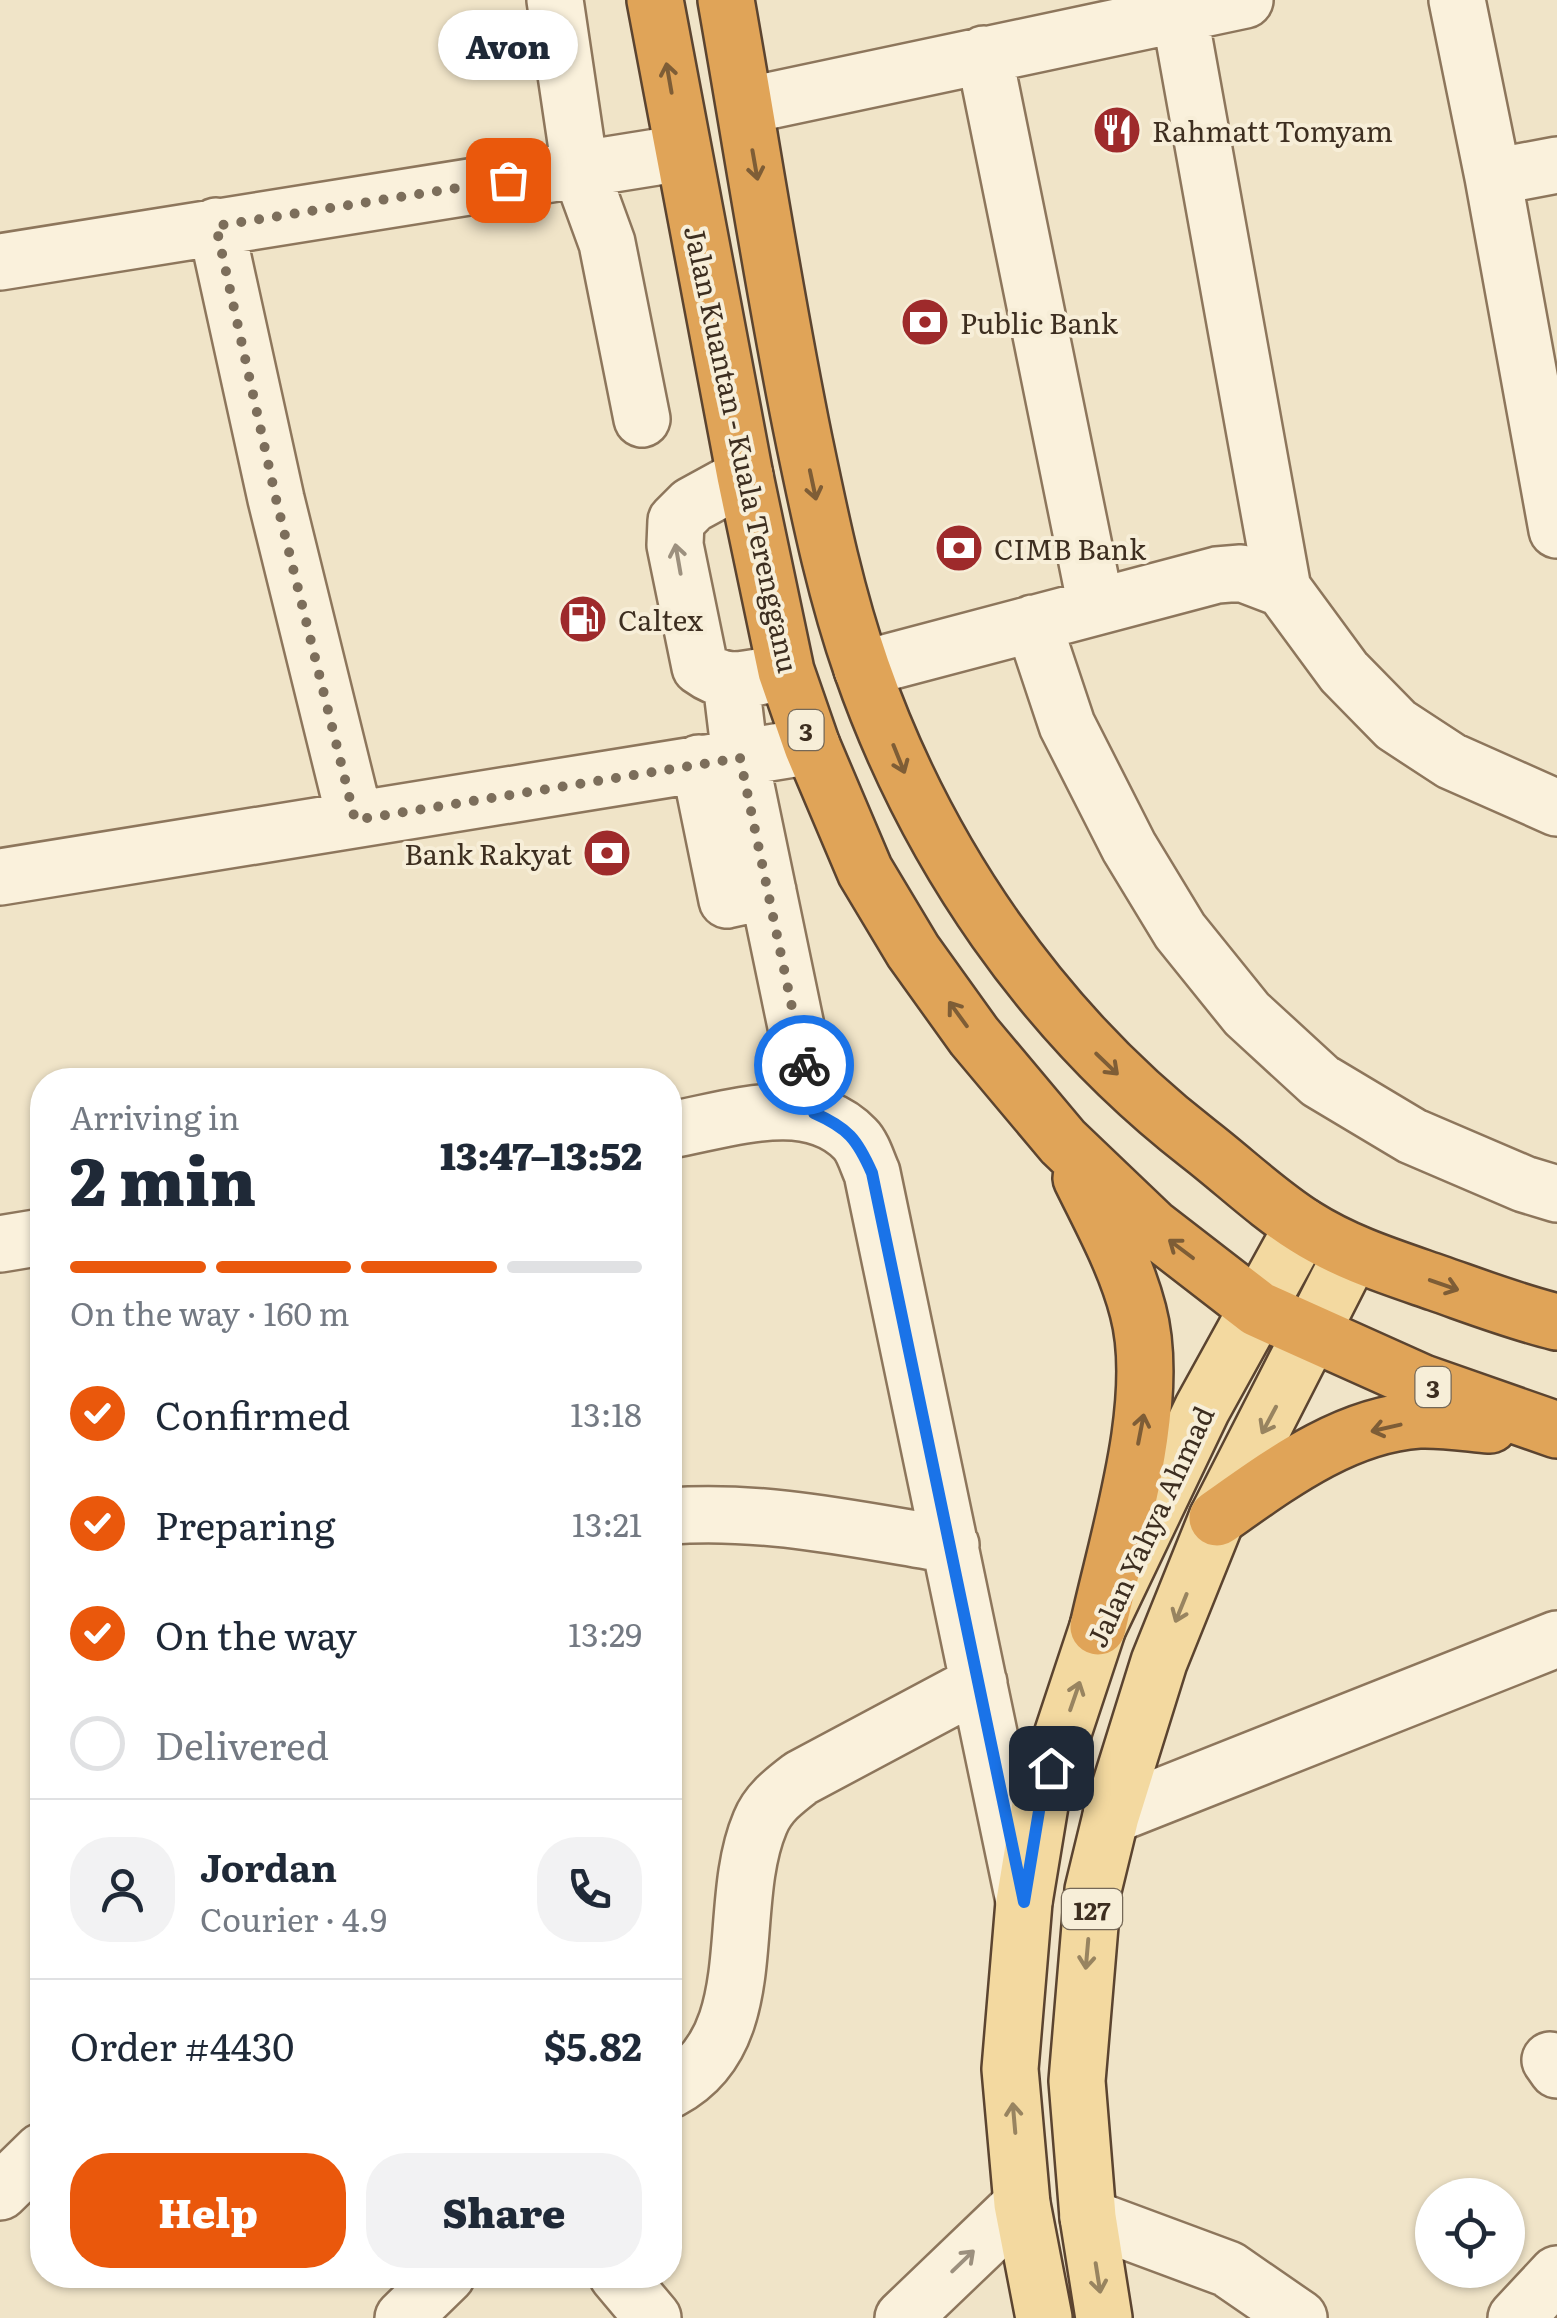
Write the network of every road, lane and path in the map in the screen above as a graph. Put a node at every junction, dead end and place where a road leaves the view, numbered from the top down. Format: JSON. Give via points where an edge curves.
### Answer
{"nodes":[{"id":1,"x":555,"y":0,"type":"edge"},
{"id":2,"x":655,"y":0,"type":"edge"},
{"id":3,"x":726,"y":0,"type":"edge"},
{"id":4,"x":1246,"y":0,"type":"edge"},
{"id":5,"x":1457,"y":0,"type":"edge"},
{"id":6,"x":1178,"y":6,"type":"edge"},
{"id":7,"x":984,"y":54,"type":"junction"},
{"id":8,"x":745,"y":106,"type":"junction"},
{"id":9,"x":682,"y":153,"type":"junction"},
{"id":10,"x":1557,"y":165,"type":"edge"},
{"id":11,"x":580,"y":169,"type":"junction"},
{"id":12,"x":1494,"y":178,"type":"junction"},
{"id":13,"x":216,"y":226,"type":"junction"},
{"id":14,"x":0,"y":262,"type":"edge"},
{"id":15,"x":1547,"y":406,"type":"edge"},
{"id":16,"x":642,"y":419,"type":"dead end"},
{"id":17,"x":745,"y":476,"type":"junction"},
{"id":18,"x":1557,"y":530,"type":"edge"},
{"id":19,"x":1283,"y":589,"type":"junction"},
{"id":20,"x":1096,"y":606,"type":"junction"},
{"id":21,"x":1033,"y":623,"type":"junction"},
{"id":22,"x":862,"y":669,"type":"junction"},
{"id":23,"x":786,"y":671,"type":"junction"},
{"id":24,"x":731,"y":682,"type":"junction"},
{"id":25,"x":812,"y":746,"type":"junction"},
{"id":26,"x":720,"y":760,"type":"junction"},
{"id":27,"x":1556,"y":803,"type":"edge"},
{"id":28,"x":355,"y":820,"type":"junction"},
{"id":29,"x":0,"y":876,"type":"edge"},
{"id":30,"x":814,"y":1113,"type":"junction"},
{"id":31,"x":682,"y":1128,"type":"edge"},
{"id":32,"x":1064,"y":1142,"type":"junction"},
{"id":33,"x":1557,"y":1194,"type":"edge"},
{"id":34,"x":1303,"y":1226,"type":"junction"},
{"id":35,"x":30,"y":1239,"type":"edge"},
{"id":36,"x":0,"y":1244,"type":"edge"},
{"id":37,"x":1352,"y":1253,"type":"junction"},
{"id":38,"x":1258,"y":1309,"type":"junction"},
{"id":39,"x":1557,"y":1322,"type":"edge"},
{"id":40,"x":1314,"y":1333,"type":"junction"},
{"id":41,"x":1555,"y":1430,"type":"edge"},
{"id":42,"x":682,"y":1515,"type":"edge"},
{"id":43,"x":1217,"y":1518,"type":"junction"},
{"id":44,"x":951,"y":1544,"type":"junction"},
{"id":45,"x":1098,"y":1627,"type":"junction"},
{"id":46,"x":1557,"y":1639,"type":"edge"},
{"id":47,"x":979,"y":1683,"type":"junction"},
{"id":48,"x":1111,"y":1816,"type":"junction"},
{"id":49,"x":1024,"y":1902,"type":"junction"},
{"id":50,"x":682,"y":2081,"type":"edge"},
{"id":51,"x":30,"y":2163,"type":"edge"},
{"id":52,"x":0,"y":2192,"type":"edge"},
{"id":53,"x":1022,"y":2204,"type":"junction"},
{"id":54,"x":1088,"y":2217,"type":"junction"},
{"id":55,"x":1557,"y":2274,"type":"edge"},
{"id":56,"x":434,"y":2288,"type":"edge"},
{"id":57,"x":629,"y":2288,"type":"edge"},
{"id":58,"x":403,"y":2318,"type":"edge"},
{"id":59,"x":653,"y":2318,"type":"edge"},
{"id":60,"x":903,"y":2318,"type":"edge"},
{"id":61,"x":1044,"y":2318,"type":"edge"},
{"id":62,"x":1104,"y":2318,"type":"edge"},
{"id":63,"x":1299,"y":2318,"type":"edge"},
{"id":64,"x":1516,"y":2318,"type":"edge"}],
"edges":[{"from":1,"to":11,"type":"street"},
{"from":9,"to":2,"type":"highway","name":"Jalan Kuantan - Kuala Terengganu","number":"3","one_way":true},
{"from":3,"to":8,"type":"highway"},
{"from":4,"to":6,"type":"street"},
{"from":5,"to":12,"type":"street"},
{"from":6,"to":7,"type":"street"},
{"from":6,"to":19,"type":"street"},
{"from":7,"to":8,"type":"street"},
{"from":7,"to":20,"type":"street"},
{"from":8,"to":22,"type":"highway","one_way":true,"via":[[825,543]]},
{"from":9,"to":11,"type":"street"},
{"from":9,"to":17,"type":"highway","name":"Jalan Kuantan - Kuala Terengganu","number":"3"},
{"from":10,"to":12,"type":"street"},
{"from":11,"to":13,"type":"street"},
{"from":11,"to":16,"type":"street","via":[[607,243]]},
{"from":12,"to":15,"type":"street"},
{"from":13,"to":14,"type":"street"},
{"from":13,"to":28,"type":"street"},
{"from":15,"to":18,"type":"street"},
{"from":17,"to":23,"type":"highway","name":"Jalan Kuantan - Kuala Terengganu","number":"3"},
{"from":24,"to":17,"type":"street","one_way":true,"via":[[700,667],[675,546],[676,521]]},
{"from":19,"to":20,"type":"street","via":[[1242,574],[1218,575]]},
{"from":19,"to":27,"type":"street","via":[[1344,672],[1396,725],[1451,760]]},
{"from":20,"to":21,"type":"street"},
{"from":21,"to":22,"type":"street"},
{"from":21,"to":33,"type":"street","via":[[1067,726],[1129,847],[1180,930],[1247,1014],[1320,1081],[1412,1136]]},
{"from":22,"to":34,"type":"highway","one_way":true,"via":[[940,844],[1042,992],[1155,1110]]},
{"from":23,"to":24,"type":"street"},
{"from":23,"to":25,"type":"highway","name":"Jalan Kuantan - Kuala Terengganu","number":"3"},
{"from":24,"to":26,"type":"street"},
{"from":25,"to":26,"type":"street"},
{"from":32,"to":25,"type":"highway","name":"Jalan Kuantan - Kuala Terengganu","number":"3","one_way":true,"via":[[912,951],[864,871]]},
{"from":26,"to":28,"type":"street"},
{"from":26,"to":30,"type":"street","via":[[768,891]]},
{"from":28,"to":29,"type":"street"},
{"from":30,"to":31,"type":"street","via":[[777,1112]]},
{"from":30,"to":44,"type":"street","via":[[858,1142],[872,1173]]},
{"from":38,"to":32,"type":"highway","name":"Jalan Kuantan - Kuala Terengganu","number":"3","one_way":true,"via":[[1152,1227]]},
{"from":45,"to":32,"type":"highway","one_way":true,"via":[[1144,1416],[1144,1348],[1117,1251]]},
{"from":34,"to":37,"type":"highway"},
{"from":34,"to":38,"type":"main road","name":"Jalan Yahya Ahmad","number":"127"},
{"from":35,"to":36,"type":"street"},
{"from":37,"to":39,"type":"highway","one_way":true},
{"from":37,"to":40,"type":"main road","number":"127"},
{"from":38,"to":40,"type":"highway","name":"Jalan Kuantan - Kuala Terengganu","number":"3"},
{"from":38,"to":45,"type":"main road","name":"Jalan Yahya Ahmad","number":"127"},
{"from":40,"to":41,"type":"highway","name":"Jalan Kuantan - Kuala Terengganu","number":"3","via":[[1423,1383]]},
{"from":40,"to":43,"type":"main road","number":"127","one_way":true},
{"from":41,"to":43,"type":"highway","one_way":true,"via":[[1418,1420],[1373,1430],[1295,1464]]},
{"from":42,"to":44,"type":"street","via":[[772,1516]]},
{"from":43,"to":48,"type":"main road","number":"127","one_way":true,"via":[[1159,1662]]},
{"from":44,"to":47,"type":"street"},
{"from":49,"to":45,"type":"main road","name":"Jalan Yahya Ahmad","number":"127","one_way":true,"via":[[1041,1799]]},
{"from":46,"to":48,"type":"street"},
{"from":47,"to":49,"type":"street"},
{"from":47,"to":50,"type":"street","via":[[777,1796],[752,1848],[728,2021],[717,2048]]},
{"from":48,"to":54,"type":"main road","number":"127","one_way":true,"via":[[1093,1890],[1077,2082]]},
{"from":53,"to":49,"type":"main road","name":"Jalan Yahya Ahmad","number":"127","one_way":true,"via":[[1010,2069]]},
{"from":51,"to":52,"type":"street"},
{"from":60,"to":53,"type":"street","one_way":true},
{"from":53,"to":61,"type":"main road","name":"Jalan Yahya Ahmad","number":"127"},
{"from":54,"to":62,"type":"main road","number":"127","one_way":true},
{"from":54,"to":63,"type":"street","via":[[1228,2269]]},
{"from":55,"to":64,"type":"street"},
{"from":56,"to":58,"type":"street"},
{"from":57,"to":59,"type":"street"}]}
